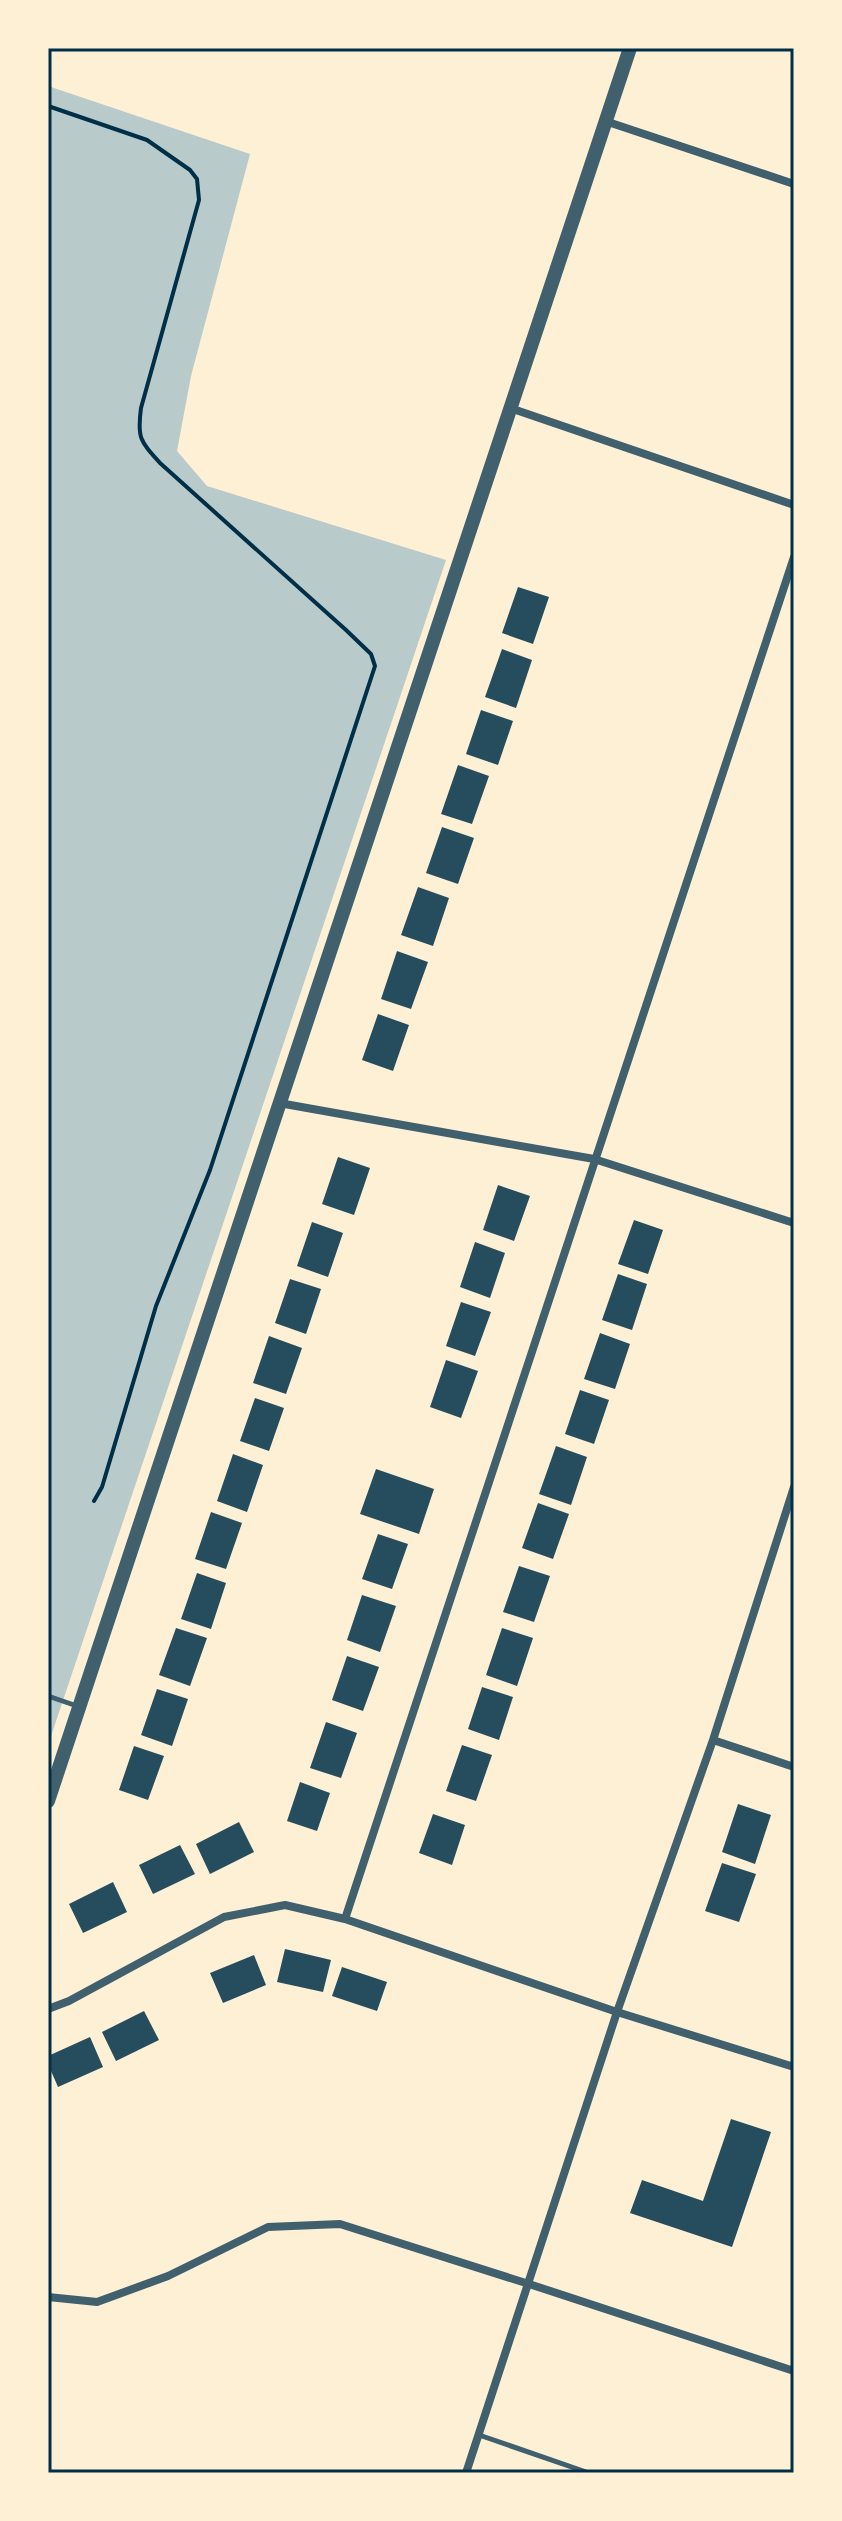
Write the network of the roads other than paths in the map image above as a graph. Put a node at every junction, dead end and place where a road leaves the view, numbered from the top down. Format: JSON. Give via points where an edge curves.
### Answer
{"nodes":[{"id":1,"x":630,"y":48,"type":"edge"},
{"id":2,"x":605,"y":121,"type":"junction"},
{"id":3,"x":794,"y":184,"type":"edge"},
{"id":4,"x":510,"y":408,"type":"junction"},
{"id":5,"x":794,"y":505,"type":"edge"},
{"id":6,"x":794,"y":557,"type":"edge"},
{"id":7,"x":279,"y":1103,"type":"junction"},
{"id":8,"x":594,"y":1159,"type":"junction"},
{"id":9,"x":794,"y":1223,"type":"edge"},
{"id":10,"x":794,"y":1487,"type":"edge"},
{"id":11,"x":48,"y":1696,"type":"edge"},
{"id":12,"x":79,"y":1707,"type":"junction"},
{"id":13,"x":713,"y":1740,"type":"junction"},
{"id":14,"x":794,"y":1767,"type":"edge"},
{"id":15,"x":48,"y":1801,"type":"edge"},
{"id":16,"x":345,"y":1919,"type":"junction"},
{"id":17,"x":48,"y":2009,"type":"edge"},
{"id":18,"x":617,"y":2012,"type":"junction"},
{"id":19,"x":794,"y":2067,"type":"edge"},
{"id":20,"x":529,"y":2284,"type":"junction"},
{"id":21,"x":48,"y":2297,"type":"edge"},
{"id":22,"x":794,"y":2371,"type":"edge"},
{"id":23,"x":479,"y":2435,"type":"junction"},
{"id":24,"x":466,"y":2473,"type":"edge"},
{"id":25,"x":589,"y":2473,"type":"edge"}],
"edges":[{"from":1,"to":2,"type":"street"},
{"from":2,"to":3,"type":"street"},
{"from":2,"to":4,"type":"street"},
{"from":4,"to":5,"type":"street"},
{"from":4,"to":7,"type":"street"},
{"from":6,"to":8,"type":"street"},
{"from":7,"to":8,"type":"street"},
{"from":7,"to":12,"type":"street"},
{"from":8,"to":9,"type":"street"},
{"from":8,"to":16,"type":"street"},
{"from":10,"to":13,"type":"street"},
{"from":11,"to":12,"type":"lane"},
{"from":12,"to":15,"type":"street"},
{"from":13,"to":14,"type":"street"},
{"from":13,"to":18,"type":"street"},
{"from":16,"to":17,"type":"street","via":[[285,1905],[224,1917]]},
{"from":16,"to":18,"type":"street"},
{"from":18,"to":19,"type":"street"},
{"from":18,"to":20,"type":"street"},
{"from":20,"to":21,"type":"street","via":[[340,2224],[268,2227],[168,2276],[97,2302]]},
{"from":20,"to":22,"type":"street"},
{"from":20,"to":23,"type":"street"},
{"from":23,"to":24,"type":"street"},
{"from":23,"to":25,"type":"lane"}]}
